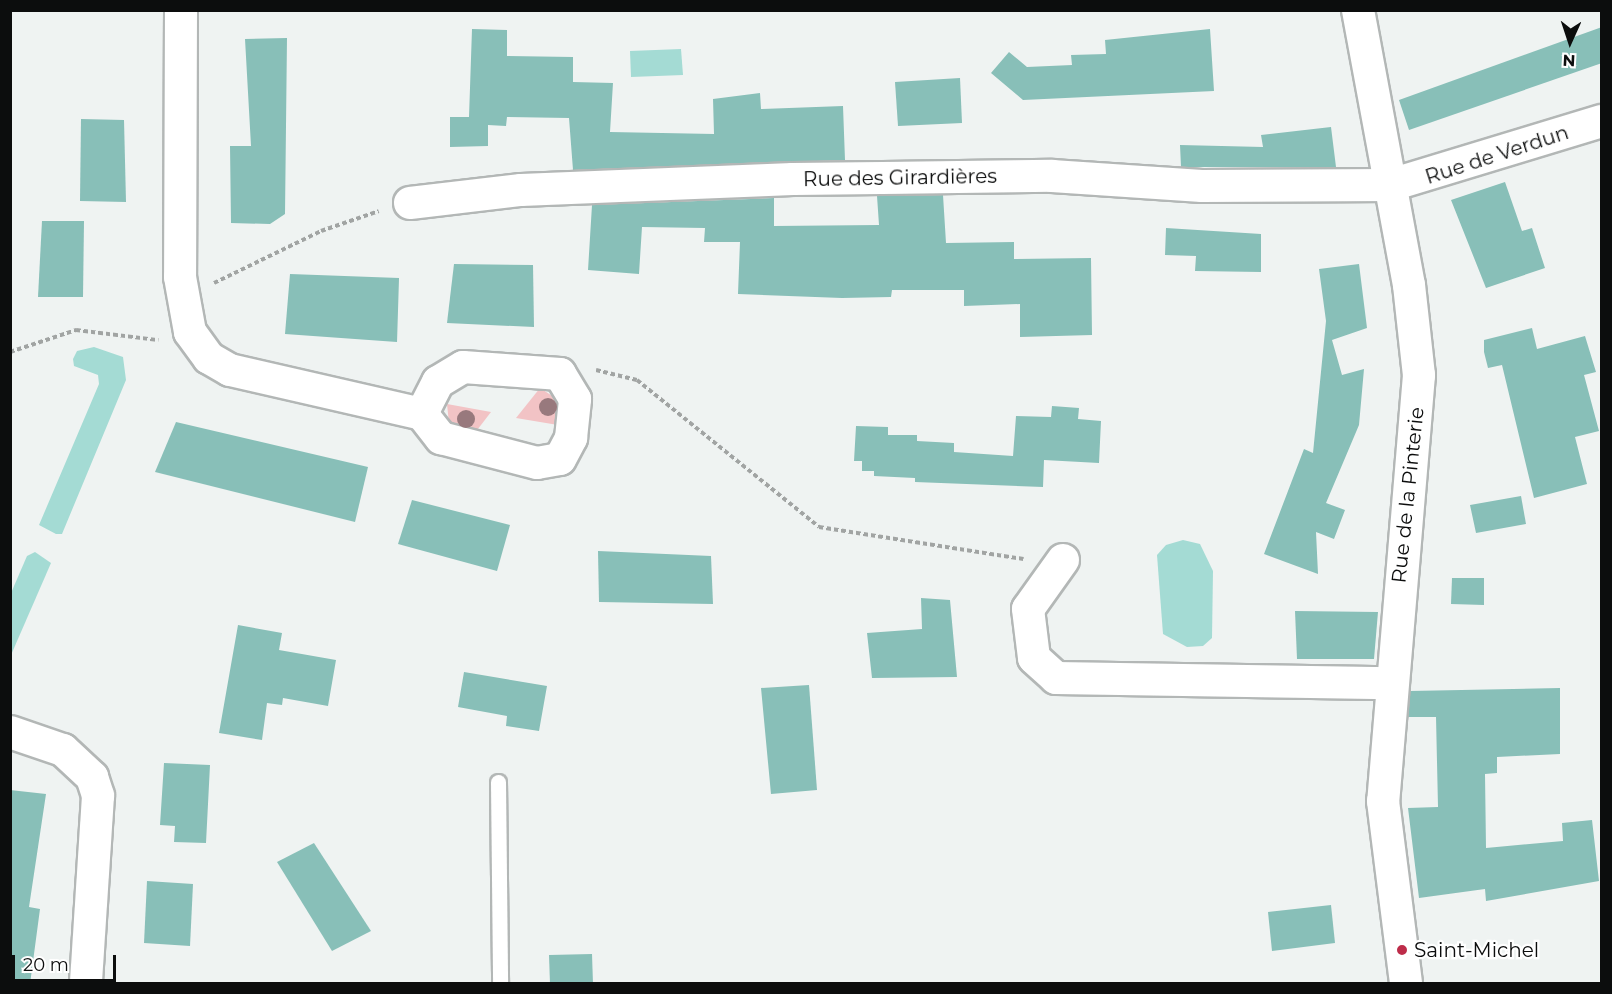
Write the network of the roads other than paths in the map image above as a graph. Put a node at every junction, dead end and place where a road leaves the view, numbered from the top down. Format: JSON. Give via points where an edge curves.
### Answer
{"nodes":[{"id":1,"x":181,"y":10,"type":"edge"},
{"id":2,"x":1358,"y":10,"type":"edge"},
{"id":3,"x":1602,"y":121,"type":"edge"},
{"id":4,"x":1392,"y":185,"type":"junction"},
{"id":5,"x":410,"y":203,"type":"road end"},
{"id":6,"x":422,"y":414,"type":"junction"},
{"id":7,"x":1063,"y":560,"type":"road end"},
{"id":8,"x":1390,"y":683,"type":"junction"},
{"id":9,"x":10,"y":732,"type":"edge"},
{"id":10,"x":498,"y":782,"type":"dead end"},
{"id":11,"x":86,"y":984,"type":"edge"},
{"id":12,"x":500,"y":984,"type":"edge"},
{"id":13,"x":1406,"y":984,"type":"edge"}],
"edges":[{"from":1,"to":6,"type":"street","via":[[181,223],[188,321],[209,358],[230,370]]},
{"from":2,"to":4,"type":"street","name":"Rue de la Pinterie"},
{"from":3,"to":4,"type":"street","name":"Rue de Verdun"},
{"from":4,"to":5,"type":"street","name":"Rue des Girardières","via":[[1202,186],[1052,176],[793,179],[521,190]]},
{"from":4,"to":8,"type":"street","name":"Rue de la Pinterie","via":[[1419,375]]},
{"from":6,"to":6,"type":"street","via":[[441,438],[537,463],[560,459],[571,438],[575,399],[560,374],[462,367],[438,382]]},
{"from":7,"to":8,"type":"street","via":[[1028,609],[1034,658],[1056,678]]},
{"from":8,"to":13,"type":"street","name":"Rue de la Pinterie","via":[[1383,827]]},
{"from":9,"to":11,"type":"street","via":[[63,750],[92,777],[98,796]]},
{"from":10,"to":12,"type":"lane"}]}
